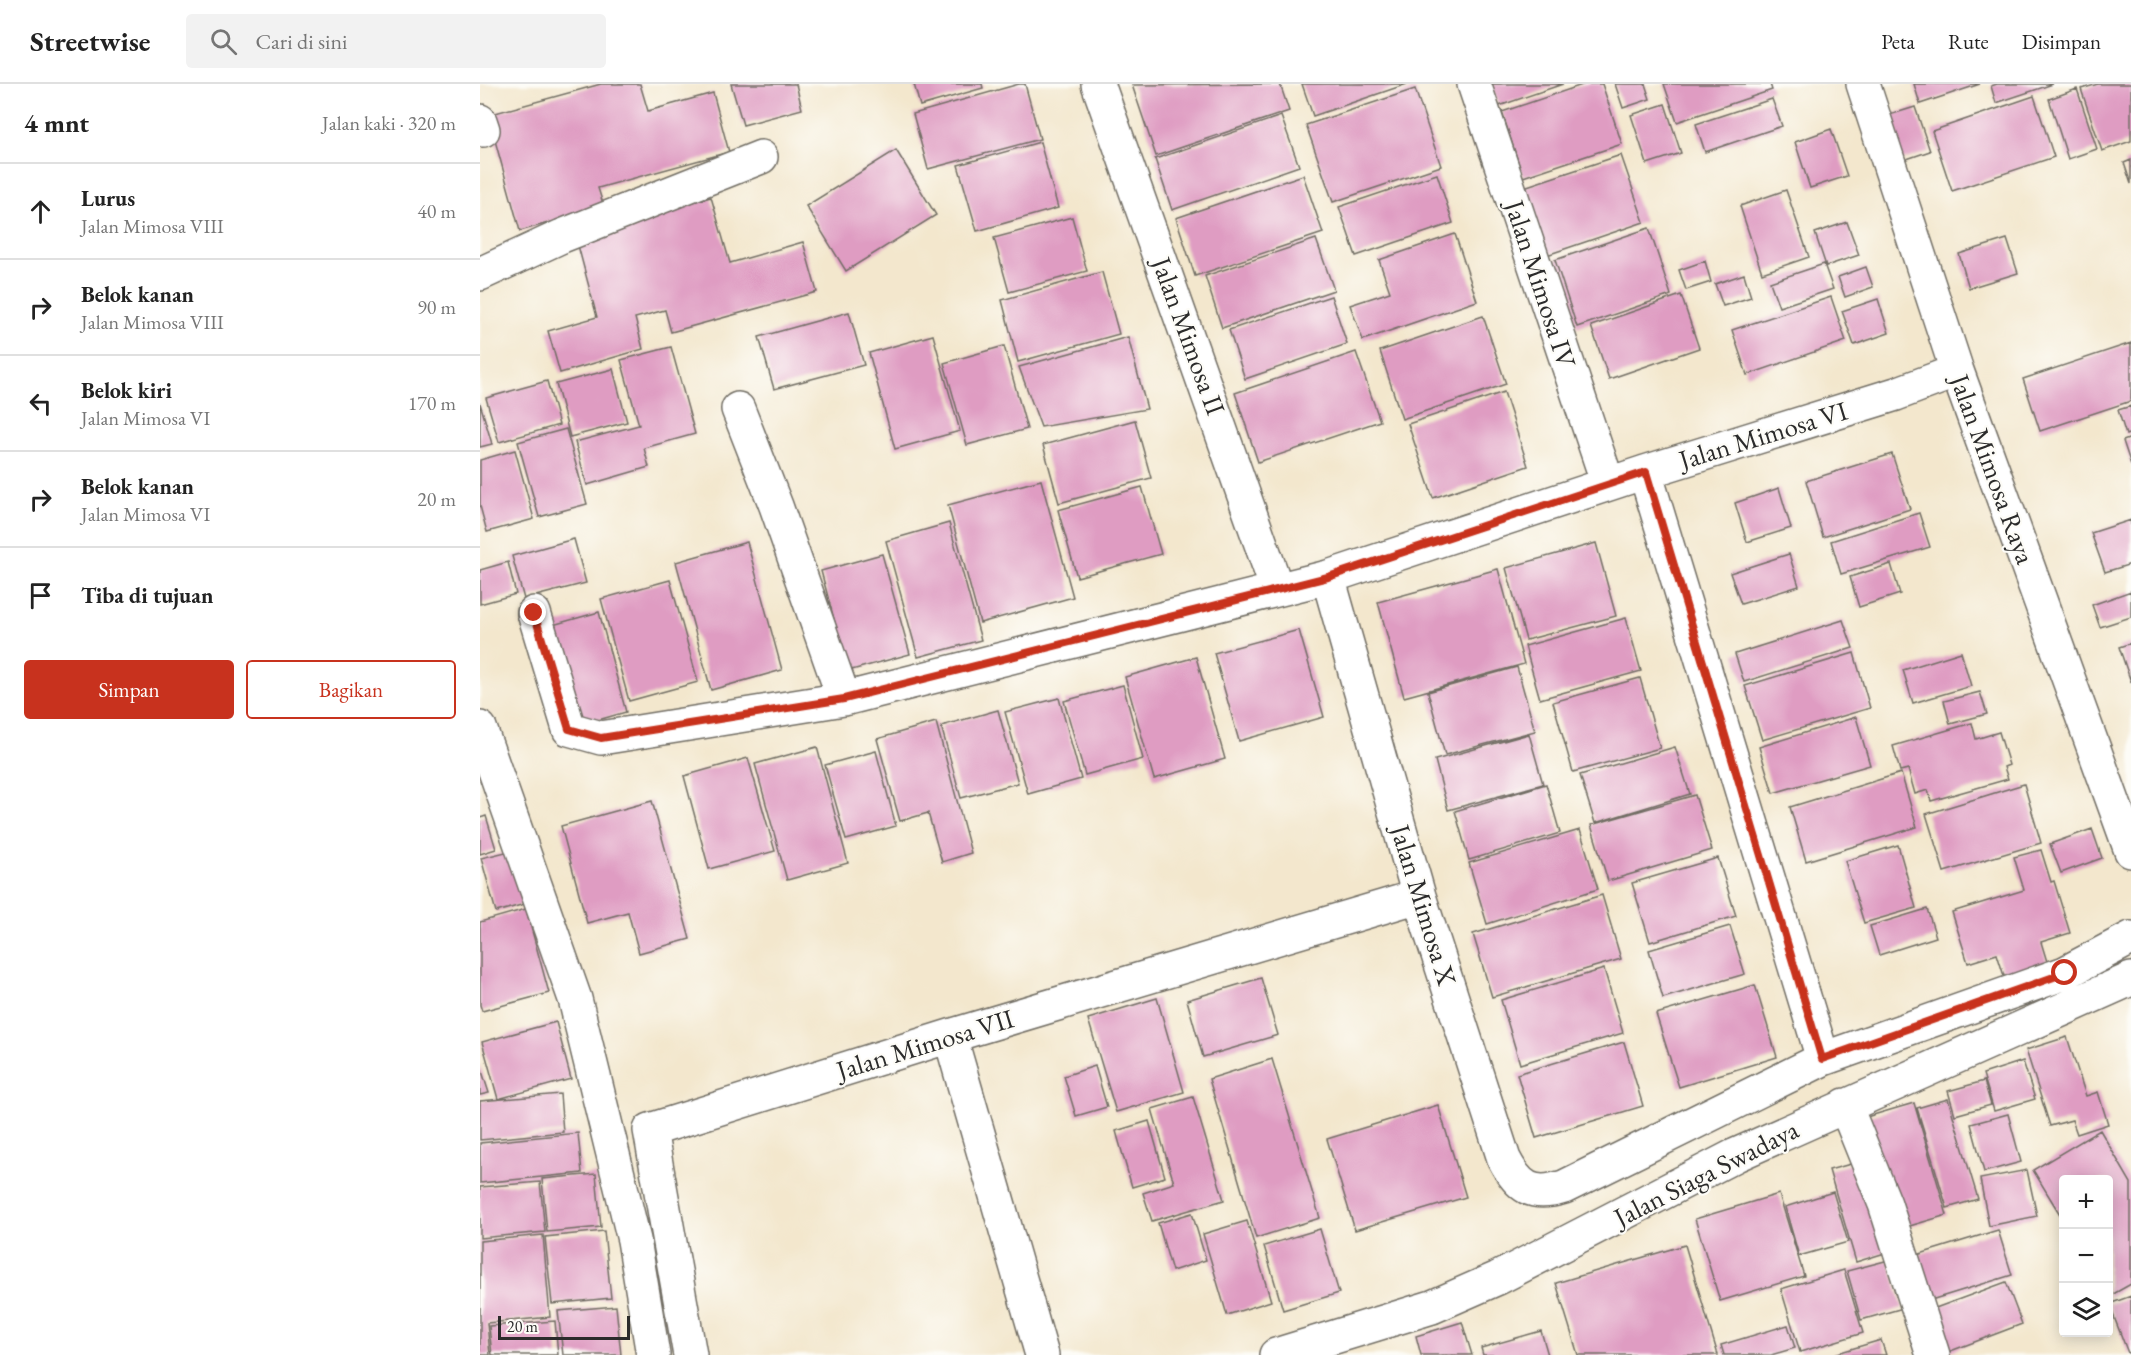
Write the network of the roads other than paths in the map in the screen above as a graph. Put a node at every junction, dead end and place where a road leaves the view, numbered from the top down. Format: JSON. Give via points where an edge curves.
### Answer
{"nodes":[{"id":1,"x":1098,"y":84,"type":"edge"},
{"id":2,"x":1474,"y":84,"type":"edge"},
{"id":3,"x":1863,"y":84,"type":"edge"},
{"id":4,"x":761,"y":157,"type":"dead end"},
{"id":5,"x":480,"y":274,"type":"edge"},
{"id":6,"x":1957,"y":371,"type":"junction"},
{"id":7,"x":738,"y":409,"type":"dead end"},
{"id":8,"x":1646,"y":472,"type":"junction"},
{"id":9,"x":1608,"y":484,"type":"junction"},
{"id":10,"x":1328,"y":577,"type":"junction"},
{"id":11,"x":1277,"y":589,"type":"junction"},
{"id":12,"x":534,"y":613,"type":"dead end"},
{"id":13,"x":844,"y":699,"type":"junction"},
{"id":14,"x":480,"y":728,"type":"edge"},
{"id":15,"x":2131,"y":851,"type":"edge"},
{"id":16,"x":1419,"y":896,"type":"junction"},
{"id":17,"x":2131,"y":938,"type":"edge"},
{"id":18,"x":2131,"y":979,"type":"edge"},
{"id":19,"x":950,"y":1036,"type":"junction"},
{"id":20,"x":1822,"y":1059,"type":"junction"},
{"id":21,"x":1845,"y":1105,"type":"junction"},
{"id":22,"x":653,"y":1355,"type":"edge"},
{"id":23,"x":690,"y":1355,"type":"edge"},
{"id":24,"x":1042,"y":1355,"type":"edge"},
{"id":25,"x":1276,"y":1355,"type":"edge"},
{"id":26,"x":1933,"y":1355,"type":"edge"}],
"edges":[{"from":1,"to":11,"type":"street","name":"Jalan Mimosa II"},
{"from":2,"to":9,"type":"street","name":"Jalan Mimosa IV"},
{"from":3,"to":6,"type":"street","name":"Jalan Mimosa Raya"},
{"from":4,"to":5,"type":"street","via":[[562,236]]},
{"from":6,"to":8,"type":"street","name":"Jalan Mimosa VI","via":[[1896,394]]},
{"from":6,"to":15,"type":"street","name":"Jalan Mimosa Raya"},
{"from":7,"to":13,"type":"street"},
{"from":8,"to":9,"type":"street","name":"Jalan Mimosa VI"},
{"from":8,"to":20,"type":"street"},
{"from":9,"to":10,"type":"street","name":"Jalan Mimosa VI"},
{"from":10,"to":11,"type":"street","name":"Jalan Mimosa VI"},
{"from":10,"to":16,"type":"street","name":"Jalan Mimosa X"},
{"from":11,"to":13,"type":"street","name":"Jalan Mimosa VI"},
{"from":12,"to":13,"type":"street","name":"Jalan Mimosa VI","via":[[569,729],[601,738]]},
{"from":14,"to":22,"type":"street","via":[[575,999],[634,1240]]},
{"from":16,"to":19,"type":"street","name":"Jalan Mimosa VII"},
{"from":16,"to":20,"type":"street","name":"Jalan Mimosa X","via":[[1504,1159],[1513,1177],[1526,1187],[1537,1191],[1564,1187]]},
{"from":17,"to":20,"type":"street","via":[[2065,973]]},
{"from":18,"to":21,"type":"street","name":"Jalan Siaga Swadaya"},
{"from":19,"to":23,"type":"street","name":"Jalan Mimosa VII","via":[[650,1130]]},
{"from":19,"to":24,"type":"street"},
{"from":21,"to":25,"type":"street","name":"Jalan Siaga Swadaya","via":[[1432,1307]]},
{"from":21,"to":26,"type":"street","via":[[1885,1204]]}]}
